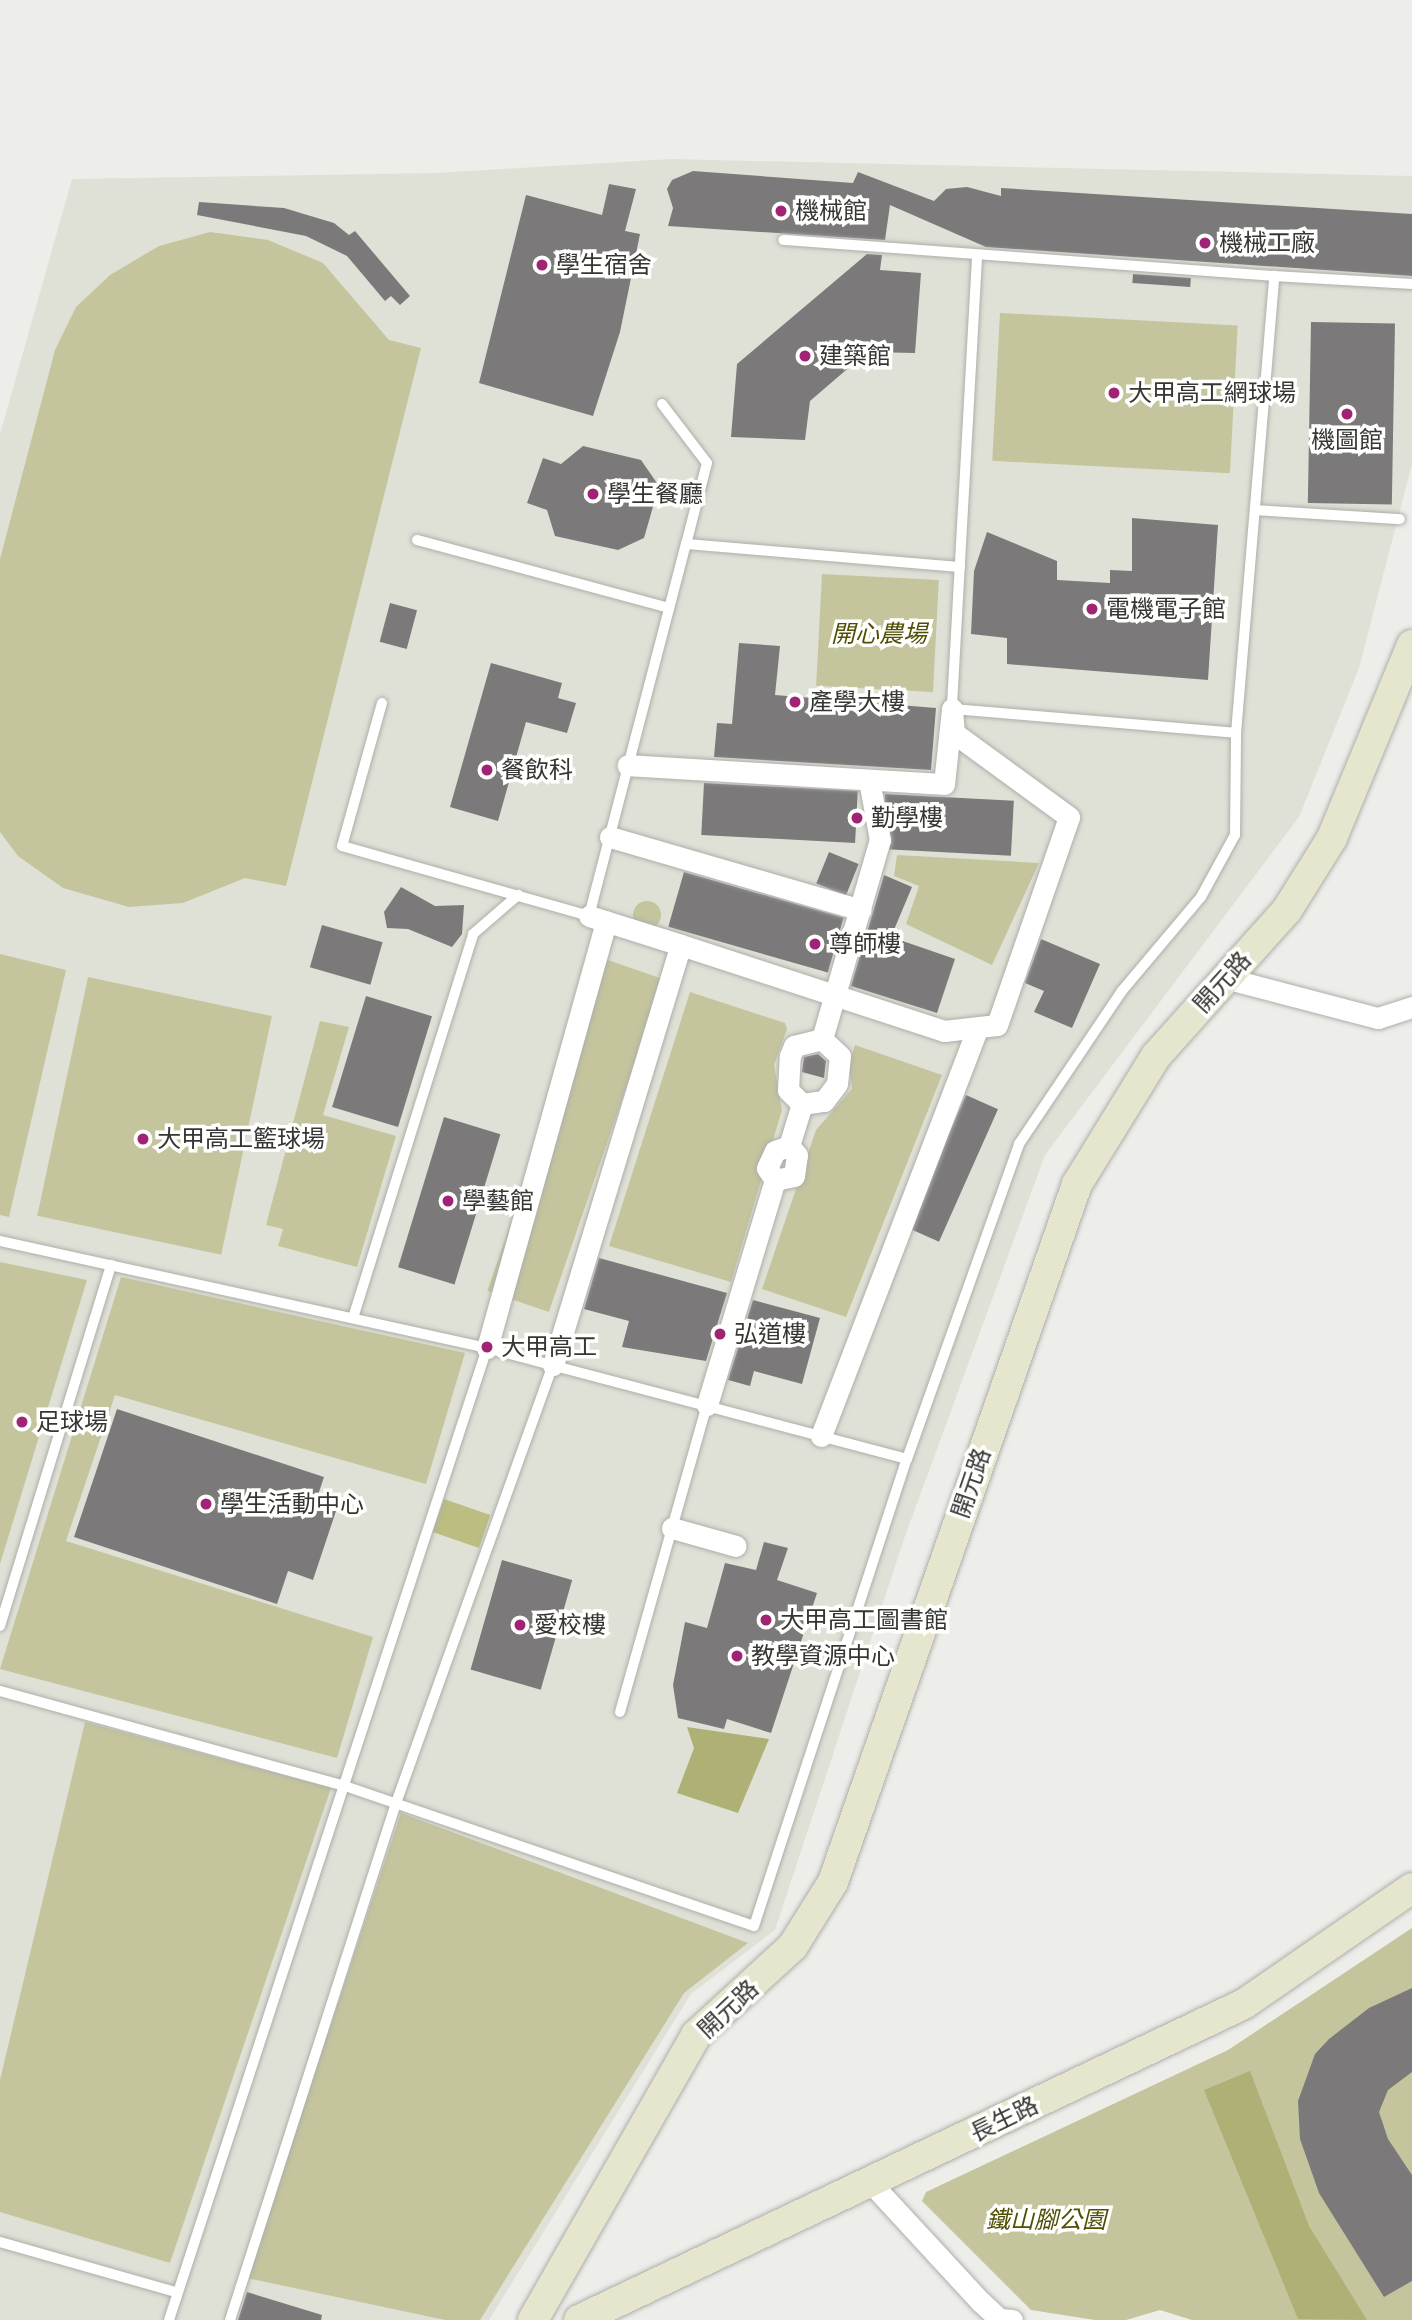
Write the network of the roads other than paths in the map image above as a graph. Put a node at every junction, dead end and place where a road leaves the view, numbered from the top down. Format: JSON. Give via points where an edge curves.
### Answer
{"nodes":[{"id":1,"x":783,"y":240,"type":"dead end"},
{"id":2,"x":977,"y":258,"type":"junction"},
{"id":3,"x":1274,"y":276,"type":"junction"},
{"id":4,"x":1412,"y":284,"type":"edge"},
{"id":5,"x":662,"y":404,"type":"dead end"},
{"id":6,"x":1255,"y":510,"type":"junction"},
{"id":7,"x":1400,"y":519,"type":"dead end"},
{"id":8,"x":417,"y":540,"type":"dead end"},
{"id":9,"x":685,"y":544,"type":"junction"},
{"id":10,"x":960,"y":567,"type":"junction"},
{"id":11,"x":669,"y":608,"type":"junction"},
{"id":12,"x":1412,"y":646,"type":"edge"},
{"id":13,"x":382,"y":703,"type":"dead end"},
{"id":14,"x":953,"y":709,"type":"junction"},
{"id":15,"x":1236,"y":733,"type":"junction"},
{"id":16,"x":628,"y":765,"type":"junction"},
{"id":17,"x":869,"y":780,"type":"junction"},
{"id":18,"x":610,"y":837,"type":"junction"},
{"id":19,"x":518,"y":895,"type":"junction"},
{"id":20,"x":860,"y":910,"type":"junction"},
{"id":21,"x":598,"y":918,"type":"junction"},
{"id":22,"x":681,"y":945,"type":"junction"},
{"id":23,"x":1225,"y":978,"type":"junction"},
{"id":24,"x":834,"y":996,"type":"junction"},
{"id":25,"x":1412,"y":1007,"type":"edge"},
{"id":26,"x":977,"y":1030,"type":"junction"},
{"id":27,"x":822,"y":1039,"type":"junction"},
{"id":28,"x":803,"y":1104,"type":"junction"},
{"id":29,"x":0,"y":1241,"type":"edge"},
{"id":30,"x":111,"y":1265,"type":"junction"},
{"id":31,"x":353,"y":1318,"type":"junction"},
{"id":32,"x":486,"y":1348,"type":"junction"},
{"id":33,"x":553,"y":1365,"type":"junction"},
{"id":34,"x":707,"y":1405,"type":"junction"},
{"id":35,"x":821,"y":1436,"type":"junction"},
{"id":36,"x":907,"y":1459,"type":"junction"},
{"id":37,"x":672,"y":1528,"type":"junction"},
{"id":38,"x":736,"y":1546,"type":"dead end"},
{"id":39,"x":0,"y":1626,"type":"edge"},
{"id":40,"x":0,"y":1691,"type":"edge"},
{"id":41,"x":620,"y":1712,"type":"dead end"},
{"id":42,"x":342,"y":1785,"type":"junction"},
{"id":43,"x":396,"y":1803,"type":"junction"},
{"id":44,"x":1412,"y":1888,"type":"edge"},
{"id":45,"x":870,"y":2183,"type":"junction"},
{"id":46,"x":0,"y":2242,"type":"edge"},
{"id":47,"x":177,"y":2292,"type":"junction"},
{"id":48,"x":169,"y":2320,"type":"edge"},
{"id":49,"x":230,"y":2320,"type":"edge"},
{"id":50,"x":533,"y":2320,"type":"edge"},
{"id":51,"x":579,"y":2320,"type":"edge"},
{"id":52,"x":1012,"y":2320,"type":"edge"}],
"edges":[{"from":1,"to":2,"type":"lane"},
{"from":2,"to":3,"type":"lane"},
{"from":2,"to":10,"type":"lane"},
{"from":3,"to":4,"type":"lane"},
{"from":3,"to":6,"type":"lane"},
{"from":5,"to":9,"type":"lane","via":[[707,463]]},
{"from":6,"to":7,"type":"lane"},
{"from":6,"to":15,"type":"lane"},
{"from":8,"to":11,"type":"lane"},
{"from":9,"to":10,"type":"lane"},
{"from":9,"to":11,"type":"lane"},
{"from":10,"to":14,"type":"lane"},
{"from":11,"to":16,"type":"lane"},
{"from":12,"to":23,"type":"street","name":"開元路","via":[[1332,838],[1287,910]]},
{"from":13,"to":19,"type":"lane","via":[[342,846]]},
{"from":14,"to":15,"type":"lane"},
{"from":14,"to":17,"type":"street","via":[[944,785]]},
{"from":14,"to":26,"type":"street","via":[[954,733],[1069,817],[997,1025]]},
{"from":15,"to":36,"type":"lane","via":[[1235,835],[1200,897],[1121,992],[1019,1144]]},
{"from":16,"to":17,"type":"street"},
{"from":16,"to":18,"type":"lane"},
{"from":17,"to":20,"type":"street","via":[[880,840]]},
{"from":18,"to":20,"type":"street"},
{"from":18,"to":21,"type":"lane"},
{"from":19,"to":21,"type":"lane"},
{"from":19,"to":31,"type":"lane","via":[[473,934]]},
{"from":20,"to":24,"type":"street"},
{"from":21,"to":22,"type":"street"},
{"from":21,"to":32,"type":"street"},
{"from":22,"to":24,"type":"street"},
{"from":22,"to":33,"type":"street"},
{"from":23,"to":25,"type":"street","via":[[1378,1018]]},
{"from":23,"to":50,"type":"street","name":"開元路","via":[[1156,1056],[1077,1184],[833,1882],[793,1946],[696,2035]]},
{"from":24,"to":26,"type":"street","via":[[944,1031]]},
{"from":24,"to":27,"type":"street"},
{"from":26,"to":35,"type":"street"},
{"from":27,"to":28,"type":"street","via":[[794,1046],[790,1056],[788,1090]]},
{"from":27,"to":28,"type":"street","via":[[841,1056],[837,1084],[824,1101]]},
{"from":28,"to":34,"type":"street","via":[[789,1146],[775,1151],[767,1168],[775,1180]]},
{"from":29,"to":30,"type":"lane"},
{"from":30,"to":31,"type":"lane"},
{"from":30,"to":39,"type":"lane"},
{"from":31,"to":32,"type":"lane"},
{"from":32,"to":33,"type":"lane"},
{"from":32,"to":42,"type":"lane"},
{"from":33,"to":34,"type":"lane"},
{"from":33,"to":43,"type":"lane"},
{"from":34,"to":35,"type":"lane"},
{"from":34,"to":37,"type":"lane"},
{"from":35,"to":36,"type":"lane"},
{"from":36,"to":43,"type":"lane","via":[[754,1926]]},
{"from":37,"to":38,"type":"street"},
{"from":37,"to":41,"type":"lane"},
{"from":40,"to":42,"type":"lane"},
{"from":42,"to":43,"type":"lane"},
{"from":42,"to":47,"type":"lane"},
{"from":43,"to":49,"type":"lane"},
{"from":44,"to":45,"type":"street","name":"長生路","via":[[1244,2004]]},
{"from":45,"to":51,"type":"street","name":"長生路"},
{"from":45,"to":52,"type":"street","via":[[981,2302],[999,2319]]},
{"from":46,"to":47,"type":"lane"},
{"from":47,"to":48,"type":"lane"}]}
